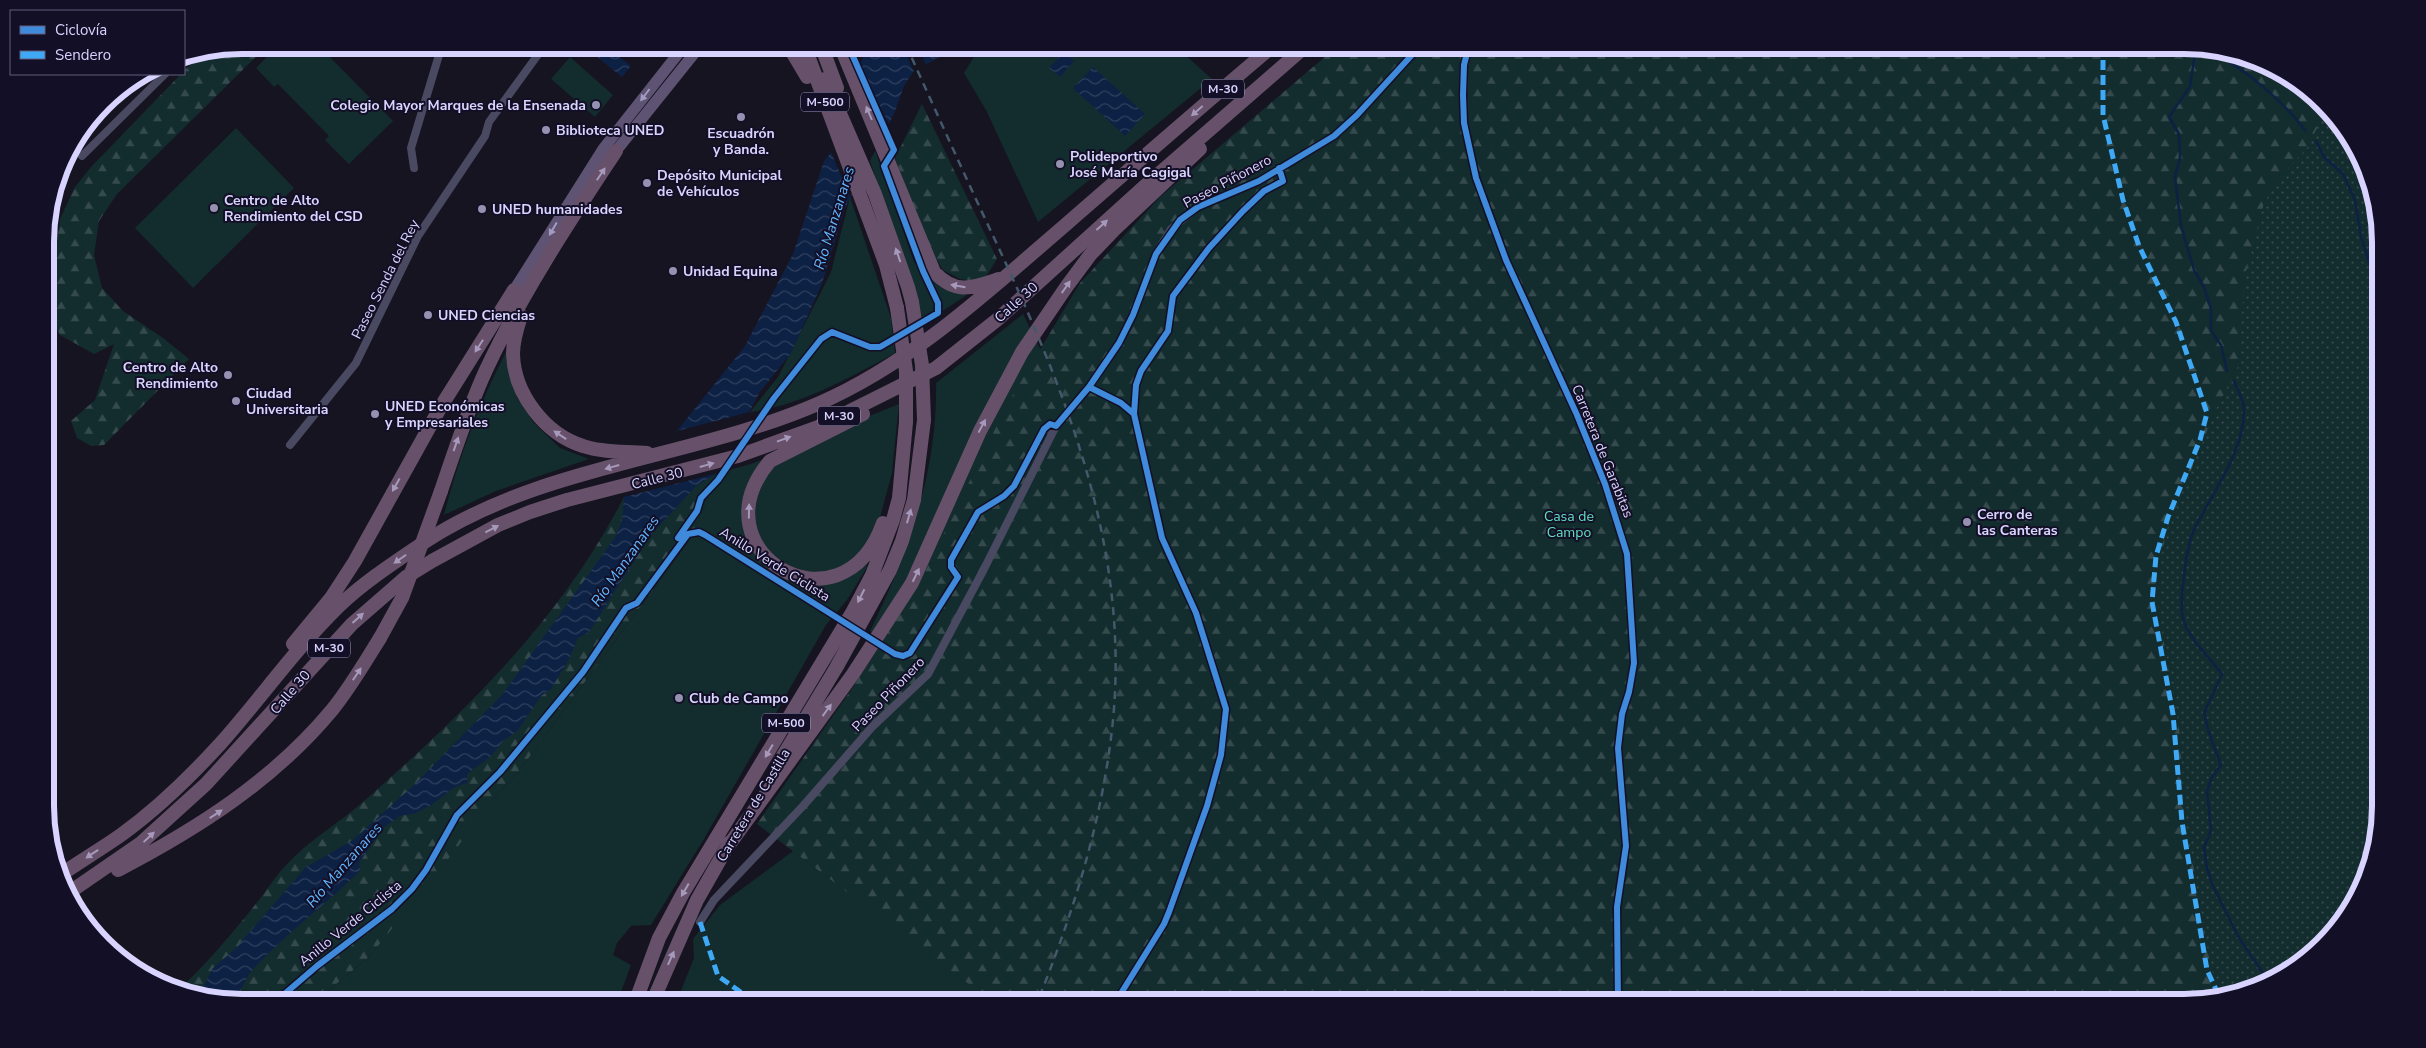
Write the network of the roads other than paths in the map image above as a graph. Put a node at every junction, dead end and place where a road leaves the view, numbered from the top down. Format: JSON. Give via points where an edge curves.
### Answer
{"nodes":[{"id":1,"x":439,"y":54,"type":"edge"},
{"id":2,"x":538,"y":54,"type":"edge"},
{"id":3,"x":689,"y":54,"type":"edge"},
{"id":4,"x":690,"y":54,"type":"edge"},
{"id":5,"x":793,"y":54,"type":"edge"},
{"id":6,"x":798,"y":54,"type":"edge"},
{"id":7,"x":807,"y":54,"type":"edge"},
{"id":8,"x":813,"y":54,"type":"edge"},
{"id":9,"x":824,"y":54,"type":"edge"},
{"id":10,"x":844,"y":54,"type":"edge"},
{"id":11,"x":1264,"y":54,"type":"edge"},
{"id":12,"x":1297,"y":54,"type":"edge"},
{"id":13,"x":1413,"y":54,"type":"edge"},
{"id":14,"x":1468,"y":54,"type":"edge"},
{"id":15,"x":164,"y":75,"type":"edge"},
{"id":16,"x":807,"y":78,"type":"junction"},
{"id":17,"x":1265,"y":82,"type":"junction"},
{"id":18,"x":852,"y":139,"type":"junction"},
{"id":19,"x":616,"y":151,"type":"joint"},
{"id":20,"x":82,"y":156,"type":"dead end"},
{"id":21,"x":846,"y":159,"type":"junction"},
{"id":22,"x":414,"y":168,"type":"dead end"},
{"id":23,"x":550,"y":255,"type":"junction"},
{"id":24,"x":1005,"y":277,"type":"junction"},
{"id":25,"x":514,"y":290,"type":"joint"},
{"id":26,"x":936,"y":368,"type":"junction"},
{"id":27,"x":906,"y":427,"type":"junction"},
{"id":28,"x":290,"y":445,"type":"dead end"},
{"id":29,"x":658,"y":453,"type":"junction"},
{"id":30,"x":232,"y":729,"type":"junction"},
{"id":31,"x":726,"y":849,"type":"junction"},
{"id":32,"x":66,"y":872,"type":"edge"},
{"id":33,"x":95,"y":876,"type":"junction"},
{"id":34,"x":73,"y":890,"type":"edge"},
{"id":35,"x":700,"y":922,"type":"dead end"},
{"id":36,"x":638,"y":994,"type":"edge"},
{"id":37,"x":656,"y":994,"type":"edge"},
{"id":38,"x":1618,"y":994,"type":"edge"}],
"edges":[{"from":1,"to":22,"type":"street","via":[[410,148]]},
{"from":2,"to":28,"type":"street","name":"Paseo Senda del Rey","via":[[489,122],[485,136],[418,236],[356,363]]},
{"from":3,"to":25,"type":"main road","one_way":true,"via":[[603,149]]},
{"from":4,"to":19,"type":"main road"},
{"from":5,"to":16,"type":"highway","number":"M-500"},
{"from":6,"to":16,"type":"highway","number":"M-500"},
{"from":7,"to":21,"type":"highway","name":"Carretera de Castilla","number":"M-500"},
{"from":8,"to":18,"type":"highway","name":"Carretera de Castilla","number":"M-500"},
{"from":9,"to":18,"type":"highway","number":"M-500","via":[[844,106]]},
{"from":24,"to":10,"type":"highway","one_way":true,"via":[[977,286],[957,288],[934,272]]},
{"from":11,"to":24,"type":"highway","number":"M-30","one_way":true},
{"from":12,"to":17,"type":"highway","number":"M-30"},
{"from":13,"to":35,"type":"street","name":"Paseo Piñonero","via":[[1334,136],[1259,180],[1198,207],[1171,229],[1156,254],[1134,315],[1119,344],[1089,388],[1056,426],[928,674],[872,727],[714,900]]},
{"from":14,"to":38,"type":"street","name":"Carretera de Garabitas","via":[[1463,95],[1464,123],[1476,178],[1506,260],[1577,415],[1628,554],[1634,664],[1618,748],[1626,846],[1617,908]]},
{"from":15,"to":20,"type":"street"},
{"from":16,"to":21,"type":"highway","number":"M-500"},
{"from":26,"to":17,"type":"highway","name":"Calle 30","number":"M-30","one_way":true,"via":[[998,319]]},
{"from":31,"to":17,"type":"highway","one_way":true,"via":[[853,674],[912,583],[980,431],[1022,352],[1067,286],[1102,242],[1193,157]]},
{"from":31,"to":18,"type":"highway","name":"Carretera de Castilla","number":"M-500","one_way":true,"bridge":true,"via":[[836,668],[890,570],[914,500],[924,420],[922,365],[912,302],[875,194]]},
{"from":23,"to":19,"type":"highway","one_way":true},
{"from":21,"to":27,"type":"highway","name":"Carretera de Castilla","number":"M-500","bridge":true,"via":[[886,265],[896,308],[906,371]]},
{"from":29,"to":23,"type":"highway","one_way":true,"via":[[605,450],[566,440],[533,409],[520,384],[513,355],[515,332]]},
{"from":33,"to":23,"type":"highway","one_way":true,"bridge":true,"via":[[140,858],[217,813],[304,741],[332,710],[380,638],[402,598],[461,430],[486,370],[514,313]]},
{"from":24,"to":29,"type":"highway","name":"Calle 30","number":"M-30","via":[[923,344],[873,377],[769,423]]},
{"from":25,"to":30,"type":"highway","one_way":true,"via":[[440,408],[355,561],[331,598],[250,696]]},
{"from":27,"to":26,"type":"highway","one_way":true,"via":[[892,496],[878,535],[852,568],[824,579],[811,579],[786,571],[769,560],[753,539],[748,511],[749,496],[770,461],[877,407]]},
{"from":33,"to":26,"type":"highway","name":"Calle 30","number":"M-30","one_way":true,"via":[[142,843],[206,784],[352,624],[406,577],[432,560],[530,512],[738,456],[818,427]]},
{"from":27,"to":36,"type":"highway","name":"Carretera de Castilla","number":"M-500","one_way":true,"via":[[899,498],[872,575],[683,893],[659,938]]},
{"from":29,"to":30,"type":"highway","name":"Calle 30","number":"M-30","one_way":true,"via":[[520,494],[459,522],[425,542],[340,605]]},
{"from":30,"to":32,"type":"highway","name":"Calle 30","number":"M-30","one_way":true,"via":[[156,806],[123,834]]},
{"from":37,"to":31,"type":"highway","name":"Carretera de Castilla","number":"M-500","one_way":true,"via":[[697,900]]},
{"from":33,"to":34,"type":"highway","name":"Calle 30","number":"M-30"}]}
